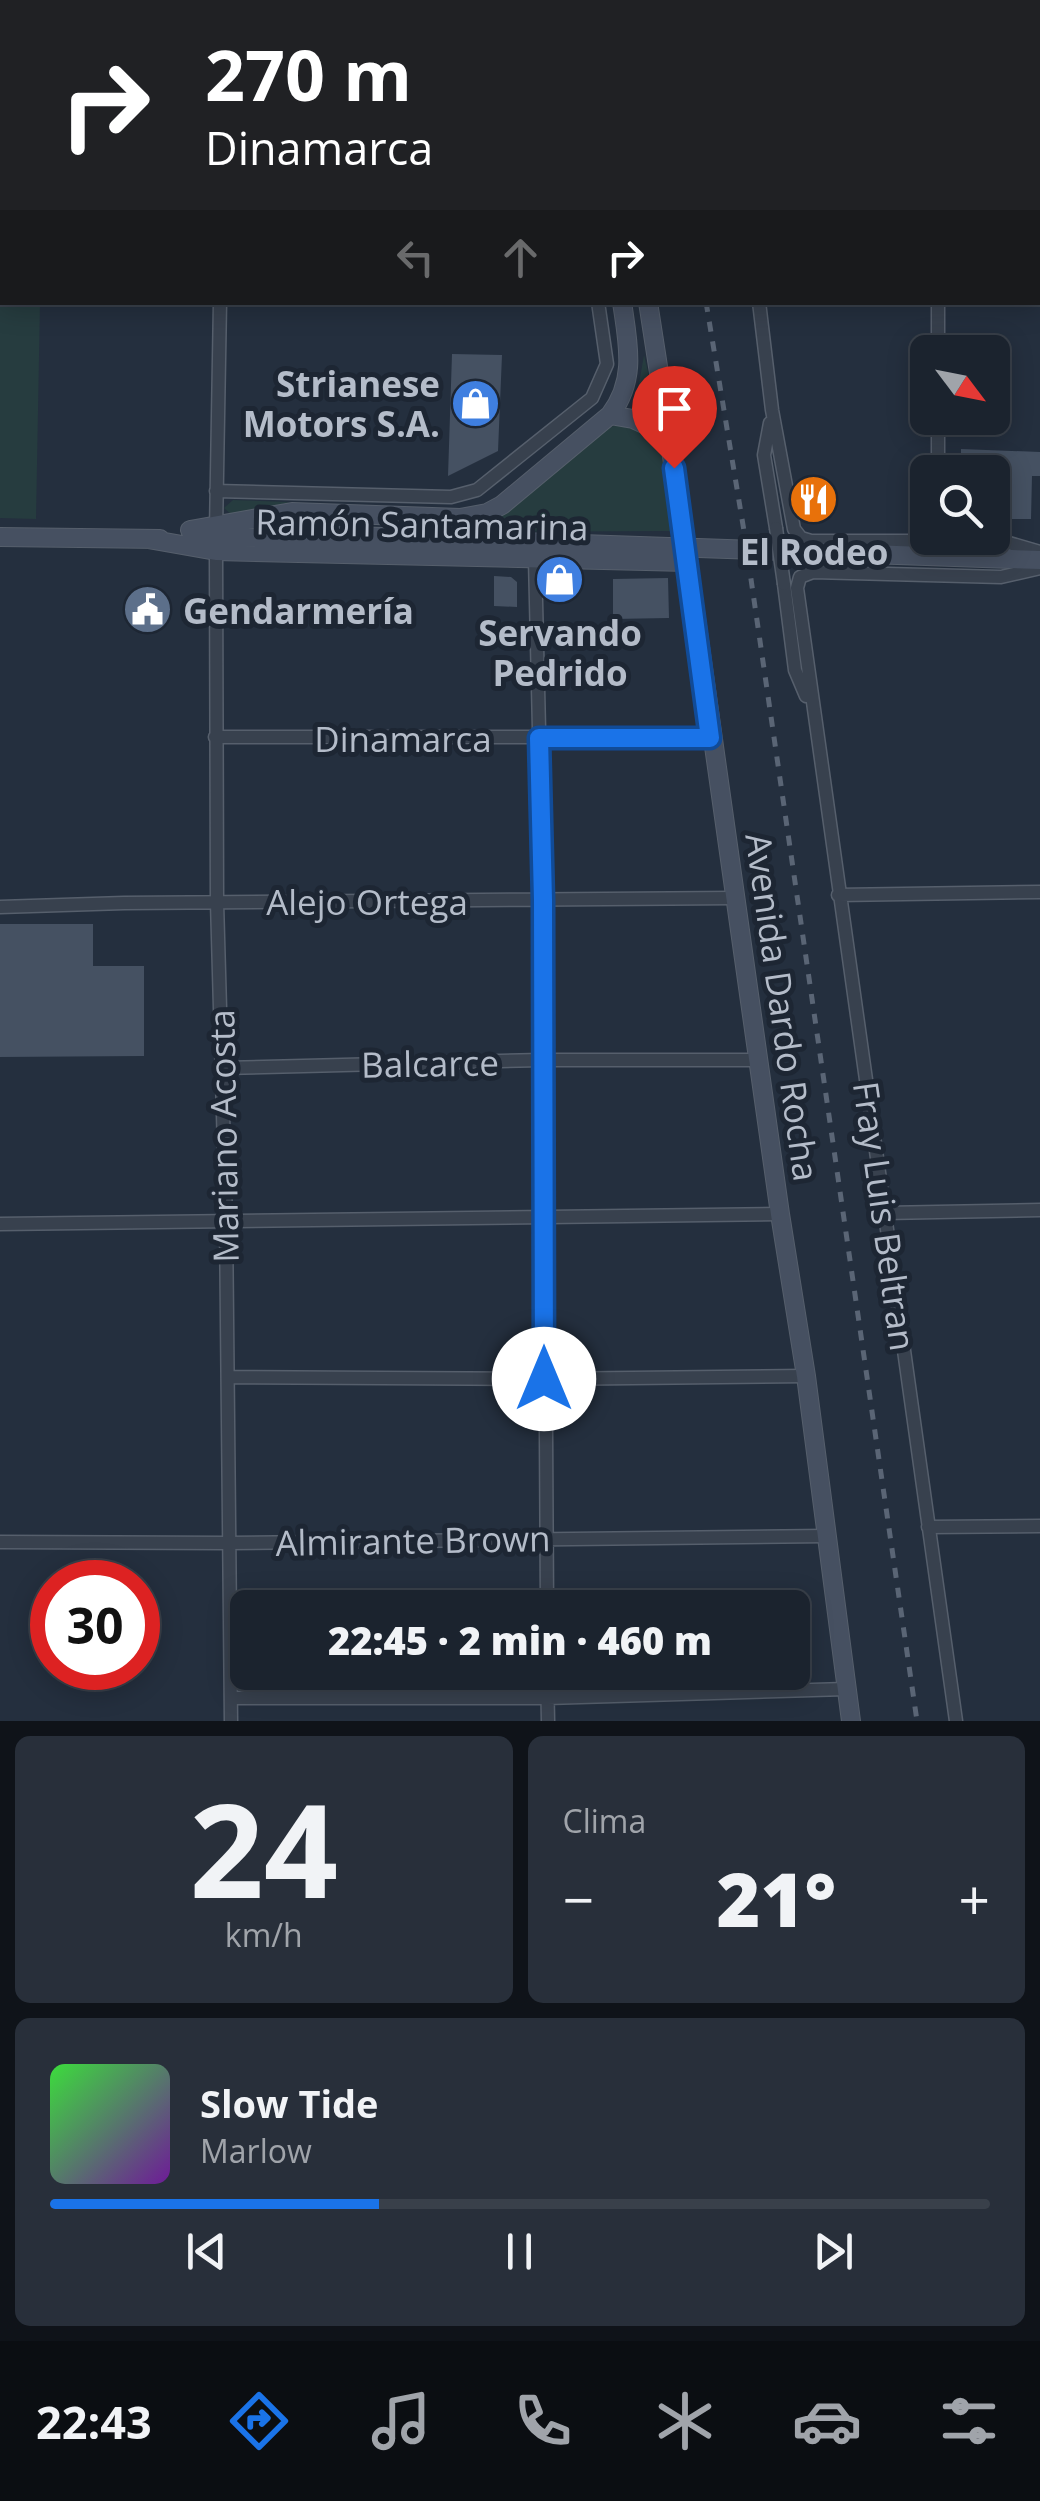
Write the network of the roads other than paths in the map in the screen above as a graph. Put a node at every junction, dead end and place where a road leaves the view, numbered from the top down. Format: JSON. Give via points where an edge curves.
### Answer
{"nodes":[{"id":1,"x":220,"y":305,"type":"edge"},
{"id":2,"x":598,"y":305,"type":"edge"},
{"id":3,"x":622,"y":305,"type":"edge"},
{"id":4,"x":648,"y":305,"type":"edge"},
{"id":5,"x":760,"y":305,"type":"edge"},
{"id":6,"x":938,"y":305,"type":"edge"},
{"id":7,"x":938,"y":335,"type":"edge"},
{"id":8,"x":772,"y":410,"type":"junction"},
{"id":9,"x":610,"y":415,"type":"junction"},
{"id":10,"x":668,"y":436,"type":"junction"},
{"id":11,"x":216,"y":491,"type":"junction"},
{"id":12,"x":0,"y":537,"type":"edge"},
{"id":13,"x":216,"y":538,"type":"junction"},
{"id":14,"x":910,"y":540,"type":"edge"},
{"id":15,"x":1010,"y":543,"type":"edge"},
{"id":16,"x":1040,"y":552,"type":"edge"},
{"id":17,"x":534,"y":559,"type":"junction"},
{"id":18,"x":1040,"y":560,"type":"edge"},
{"id":19,"x":688,"y":562,"type":"junction"},
{"id":20,"x":1040,"y":568,"type":"edge"},
{"id":21,"x":812,"y":712,"type":"junction"},
{"id":22,"x":215,"y":737,"type":"junction"},
{"id":23,"x":539,"y":738,"type":"junction"},
{"id":24,"x":710,"y":738,"type":"junction"},
{"id":25,"x":1040,"y":892,"type":"edge"},
{"id":26,"x":838,"y":895,"type":"junction"},
{"id":27,"x":735,"y":898,"type":"junction"},
{"id":28,"x":543,"y":900,"type":"junction"},
{"id":29,"x":216,"y":902,"type":"junction"},
{"id":30,"x":0,"y":907,"type":"edge"},
{"id":31,"x":542,"y":1060,"type":"junction"},
{"id":32,"x":758,"y":1060,"type":"junction"},
{"id":33,"x":222,"y":1068,"type":"junction"},
{"id":34,"x":1040,"y":1210,"type":"edge"},
{"id":35,"x":884,"y":1212,"type":"junction"},
{"id":36,"x":780,"y":1214,"type":"junction"},
{"id":37,"x":544,"y":1217,"type":"junction"},
{"id":38,"x":226,"y":1220,"type":"junction"},
{"id":39,"x":0,"y":1224,"type":"edge"},
{"id":40,"x":228,"y":1376,"type":"junction"},
{"id":41,"x":806,"y":1376,"type":"junction"},
{"id":42,"x":544,"y":1379,"type":"junction"},
{"id":43,"x":928,"y":1526,"type":"junction"},
{"id":44,"x":1040,"y":1526,"type":"edge"},
{"id":45,"x":826,"y":1536,"type":"junction"},
{"id":46,"x":547,"y":1537,"type":"junction"},
{"id":47,"x":0,"y":1542,"type":"edge"},
{"id":48,"x":228,"y":1543,"type":"junction"},
{"id":49,"x":547,"y":1590,"type":"edge"},
{"id":50,"x":846,"y":1689,"type":"junction"},
{"id":51,"x":547,"y":1690,"type":"edge"},
{"id":52,"x":232,"y":1698,"type":"junction"},
{"id":53,"x":547,"y":1698,"type":"junction"},
{"id":54,"x":231,"y":1721,"type":"edge"},
{"id":55,"x":548,"y":1721,"type":"edge"},
{"id":56,"x":851,"y":1721,"type":"edge"},
{"id":57,"x":956,"y":1721,"type":"edge"}],
"edges":[{"from":1,"to":11,"type":"street","name":"Mariano Acosta"},
{"from":2,"to":11,"type":"street","name":"Ramón Santamarina","via":[[607,364],[592,398],[465,496]]},
{"from":3,"to":9,"type":"main road","via":[[630,375]]},
{"from":4,"to":10,"type":"main road","name":"Avenida Dardo Rocha"},
{"from":5,"to":8,"type":"street","name":"Fray Luis Beltran"},
{"from":6,"to":7,"type":"street"},
{"from":8,"to":14,"type":"street","name":"Fray Luis Beltran","via":[[801,538]]},
{"from":8,"to":21,"type":"street","name":"Fray Luis Beltran","bridge":true,"via":[[764,455],[795,670]]},
{"from":9,"to":10,"type":"main road"},
{"from":9,"to":13,"type":"main road","name":"Ramón Santamarina","via":[[487,513],[460,518],[292,512]]},
{"from":10,"to":19,"type":"main road","name":"Avenida Dardo Rocha","bridge":true},
{"from":11,"to":13,"type":"street","name":"Mariano Acosta"},
{"from":12,"to":13,"type":"main road","name":"Ramón Santamarina"},
{"from":13,"to":17,"type":"main road","name":"Ramón Santamarina"},
{"from":13,"to":18,"type":"main road","name":"Ramón Santamarina","via":[[353,536]]},
{"from":13,"to":22,"type":"street","name":"Mariano Acosta"},
{"from":15,"to":16,"type":"street"},
{"from":17,"to":19,"type":"main road","name":"Ramón Santamarina"},
{"from":17,"to":23,"type":"street"},
{"from":19,"to":24,"type":"main road","name":"Avenida Dardo Rocha"},
{"from":20,"to":21,"type":"street","name":"Fray Luis Beltran","via":[[1001,577],[813,572],[800,578]]},
{"from":21,"to":26,"type":"street","name":"Fray Luis Beltran"},
{"from":22,"to":23,"type":"street","name":"Dinamarca"},
{"from":22,"to":29,"type":"street","name":"Mariano Acosta"},
{"from":23,"to":24,"type":"street","name":"Dinamarca"},
{"from":23,"to":28,"type":"street"},
{"from":24,"to":27,"type":"main road","name":"Avenida Dardo Rocha"},
{"from":25,"to":26,"type":"street"},
{"from":26,"to":35,"type":"street","name":"Fray Luis Beltran"},
{"from":27,"to":28,"type":"street","name":"Alejo Ortega"},
{"from":27,"to":32,"type":"main road","name":"Avenida Dardo Rocha"},
{"from":28,"to":29,"type":"street","name":"Alejo Ortega"},
{"from":28,"to":31,"type":"street"},
{"from":29,"to":30,"type":"street","name":"Alejo Ortega"},
{"from":29,"to":33,"type":"street","name":"Mariano Acosta"},
{"from":31,"to":32,"type":"street","name":"Balcarce"},
{"from":31,"to":33,"type":"street","name":"Balcarce"},
{"from":31,"to":37,"type":"street"},
{"from":32,"to":36,"type":"main road","name":"Avenida Dardo Rocha"},
{"from":33,"to":38,"type":"street","name":"Mariano Acosta"},
{"from":34,"to":35,"type":"street"},
{"from":35,"to":43,"type":"street","name":"Fray Luis Beltran"},
{"from":36,"to":37,"type":"street"},
{"from":36,"to":41,"type":"main road","name":"Avenida Dardo Rocha"},
{"from":37,"to":38,"type":"street"},
{"from":37,"to":42,"type":"street"},
{"from":38,"to":39,"type":"street"},
{"from":38,"to":40,"type":"street","name":"Mariano Acosta"},
{"from":40,"to":42,"type":"street"},
{"from":40,"to":48,"type":"street","name":"Mariano Acosta"},
{"from":41,"to":42,"type":"street"},
{"from":41,"to":45,"type":"main road","name":"Avenida Dardo Rocha"},
{"from":42,"to":46,"type":"street"},
{"from":43,"to":44,"type":"street"},
{"from":43,"to":57,"type":"street","name":"Fray Luis Beltran"},
{"from":45,"to":46,"type":"street","name":"Almirante Brown"},
{"from":45,"to":50,"type":"main road","name":"Avenida Dardo Rocha"},
{"from":46,"to":48,"type":"street","name":"Almirante Brown"},
{"from":46,"to":49,"type":"street"},
{"from":47,"to":48,"type":"street","name":"Almirante Brown"},
{"from":48,"to":52,"type":"street","name":"Mariano Acosta"},
{"from":50,"to":53,"type":"street"},
{"from":50,"to":56,"type":"main road","name":"Avenida Dardo Rocha"},
{"from":51,"to":53,"type":"street"},
{"from":52,"to":53,"type":"street"},
{"from":52,"to":54,"type":"street","name":"Mariano Acosta"},
{"from":53,"to":55,"type":"street"}]}
